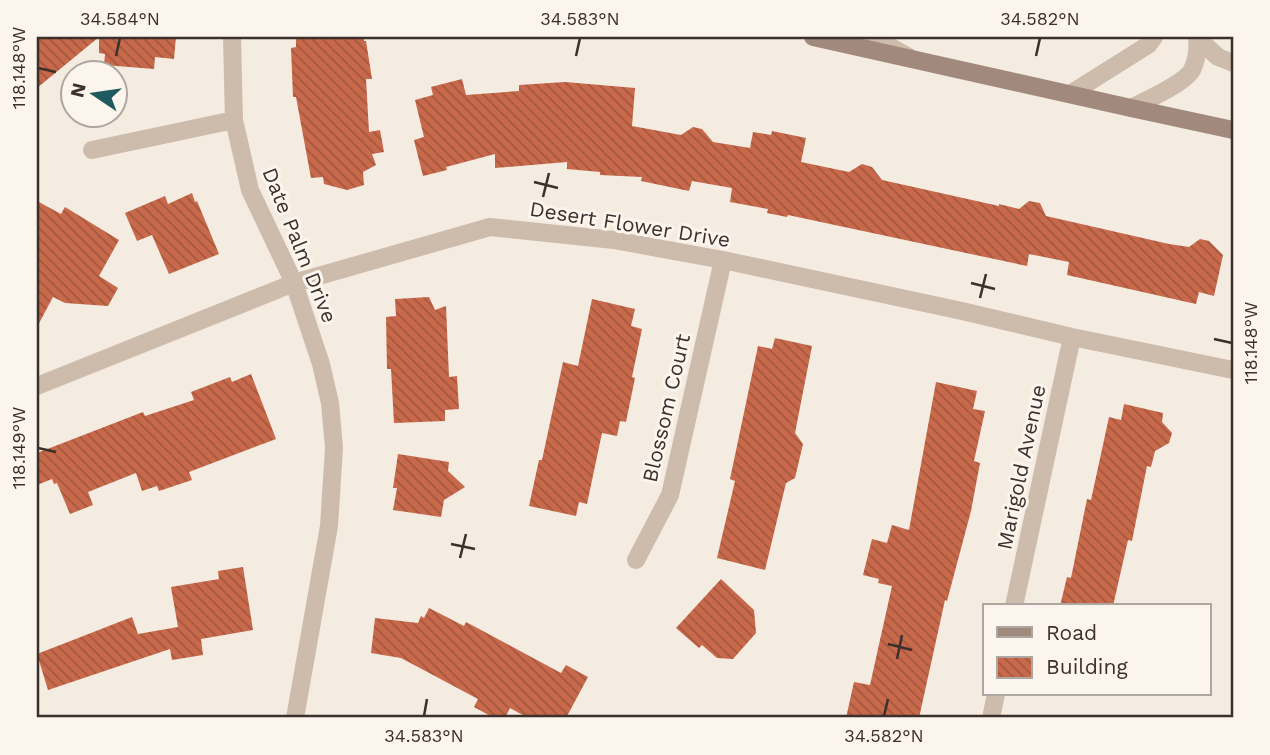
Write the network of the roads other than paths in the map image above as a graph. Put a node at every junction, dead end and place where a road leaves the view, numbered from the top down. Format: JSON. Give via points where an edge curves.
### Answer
{"nodes":[{"id":1,"x":232,"y":37,"type":"edge"},
{"id":2,"x":813,"y":37,"type":"edge"},
{"id":3,"x":873,"y":37,"type":"edge"},
{"id":4,"x":1154,"y":37,"type":"edge"},
{"id":5,"x":1197,"y":38,"type":"edge"},
{"id":6,"x":916,"y":60,"type":"junction"},
{"id":7,"x":1233,"y":63,"type":"edge"},
{"id":8,"x":1070,"y":94,"type":"junction"},
{"id":9,"x":1131,"y":108,"type":"junction"},
{"id":10,"x":234,"y":120,"type":"junction"},
{"id":11,"x":1233,"y":130,"type":"edge"},
{"id":12,"x":92,"y":150,"type":"dead end"},
{"id":13,"x":723,"y":260,"type":"junction"},
{"id":14,"x":294,"y":283,"type":"junction"},
{"id":15,"x":1072,"y":337,"type":"junction"},
{"id":16,"x":1233,"y":370,"type":"edge"},
{"id":17,"x":37,"y":386,"type":"edge"},
{"id":18,"x":636,"y":560,"type":"dead end"},
{"id":19,"x":1014,"y":604,"type":"edge"},
{"id":20,"x":996,"y":696,"type":"edge"},
{"id":21,"x":295,"y":718,"type":"edge"},
{"id":22,"x":991,"y":718,"type":"edge"}],
"edges":[{"from":1,"to":10,"type":"street","name":"Date Palm Drive"},
{"from":2,"to":6,"type":"main road"},
{"from":3,"to":6,"type":"street"},
{"from":4,"to":8,"type":"street"},
{"from":5,"to":7,"type":"street","via":[[1218,57]]},
{"from":5,"to":9,"type":"street","via":[[1191,72]]},
{"from":6,"to":8,"type":"main road"},
{"from":8,"to":9,"type":"main road"},
{"from":9,"to":11,"type":"main road"},
{"from":10,"to":12,"type":"street"},
{"from":10,"to":14,"type":"street","name":"Date Palm Drive","via":[[250,190]]},
{"from":13,"to":14,"type":"street","name":"Desert Flower Drive","via":[[614,240],[490,226]]},
{"from":13,"to":15,"type":"street","name":"Desert Flower Drive"},
{"from":13,"to":18,"type":"street","name":"Blossom Court","via":[[670,495]]},
{"from":14,"to":17,"type":"street","name":"Desert Flower Drive"},
{"from":14,"to":21,"type":"street","name":"Date Palm Drive","via":[[321,365],[334,448],[329,526]]},
{"from":15,"to":16,"type":"street","name":"Desert Flower Drive"},
{"from":15,"to":19,"type":"street","name":"Marigold Avenue"},
{"from":20,"to":22,"type":"street"}]}
